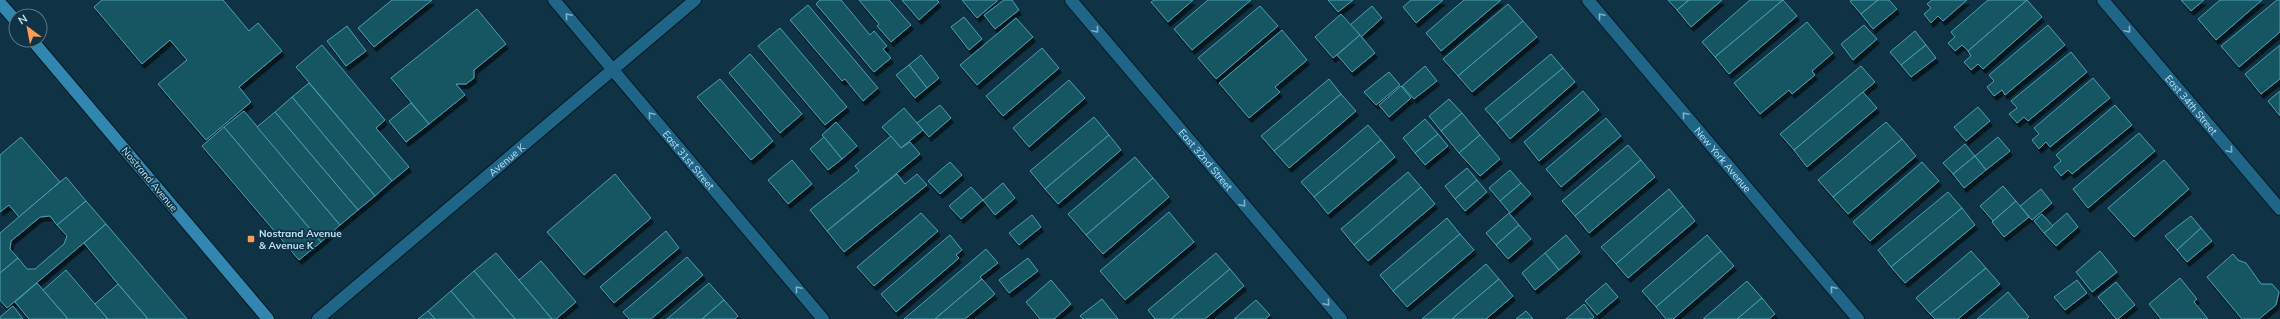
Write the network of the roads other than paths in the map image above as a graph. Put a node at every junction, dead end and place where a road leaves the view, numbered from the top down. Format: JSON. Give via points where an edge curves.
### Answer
{"nodes":[{"id":1,"x":554,"y":0,"type":"edge"},
{"id":2,"x":695,"y":0,"type":"edge"},
{"id":3,"x":1071,"y":0,"type":"edge"},
{"id":4,"x":1588,"y":0,"type":"edge"},
{"id":5,"x":2103,"y":0,"type":"edge"},
{"id":6,"x":0,"y":3,"type":"edge"},
{"id":7,"x":8,"y":12,"type":"edge"},
{"id":8,"x":39,"y":48,"type":"edge"},
{"id":9,"x":613,"y":70,"type":"junction"},
{"id":10,"x":2280,"y":210,"type":"edge"},
{"id":11,"x":268,"y":319,"type":"edge"},
{"id":12,"x":318,"y":319,"type":"edge"},
{"id":13,"x":824,"y":319,"type":"edge"},
{"id":14,"x":1341,"y":319,"type":"edge"},
{"id":15,"x":1858,"y":319,"type":"edge"}],
"edges":[{"from":9,"to":1,"type":"street","name":"East 31st Street","one_way":true},
{"from":2,"to":9,"type":"street","name":"Avenue K"},
{"from":3,"to":14,"type":"street","name":"East 32nd Street","one_way":true},
{"from":15,"to":4,"type":"street","name":"New York Avenue","one_way":true},
{"from":5,"to":10,"type":"street","name":"East 34th Street","one_way":true},
{"from":6,"to":7,"type":"main road"},
{"from":8,"to":11,"type":"main road","name":"Nostrand Avenue"},
{"from":9,"to":12,"type":"street","name":"Avenue K"},
{"from":13,"to":9,"type":"street","name":"East 31st Street","one_way":true}]}
